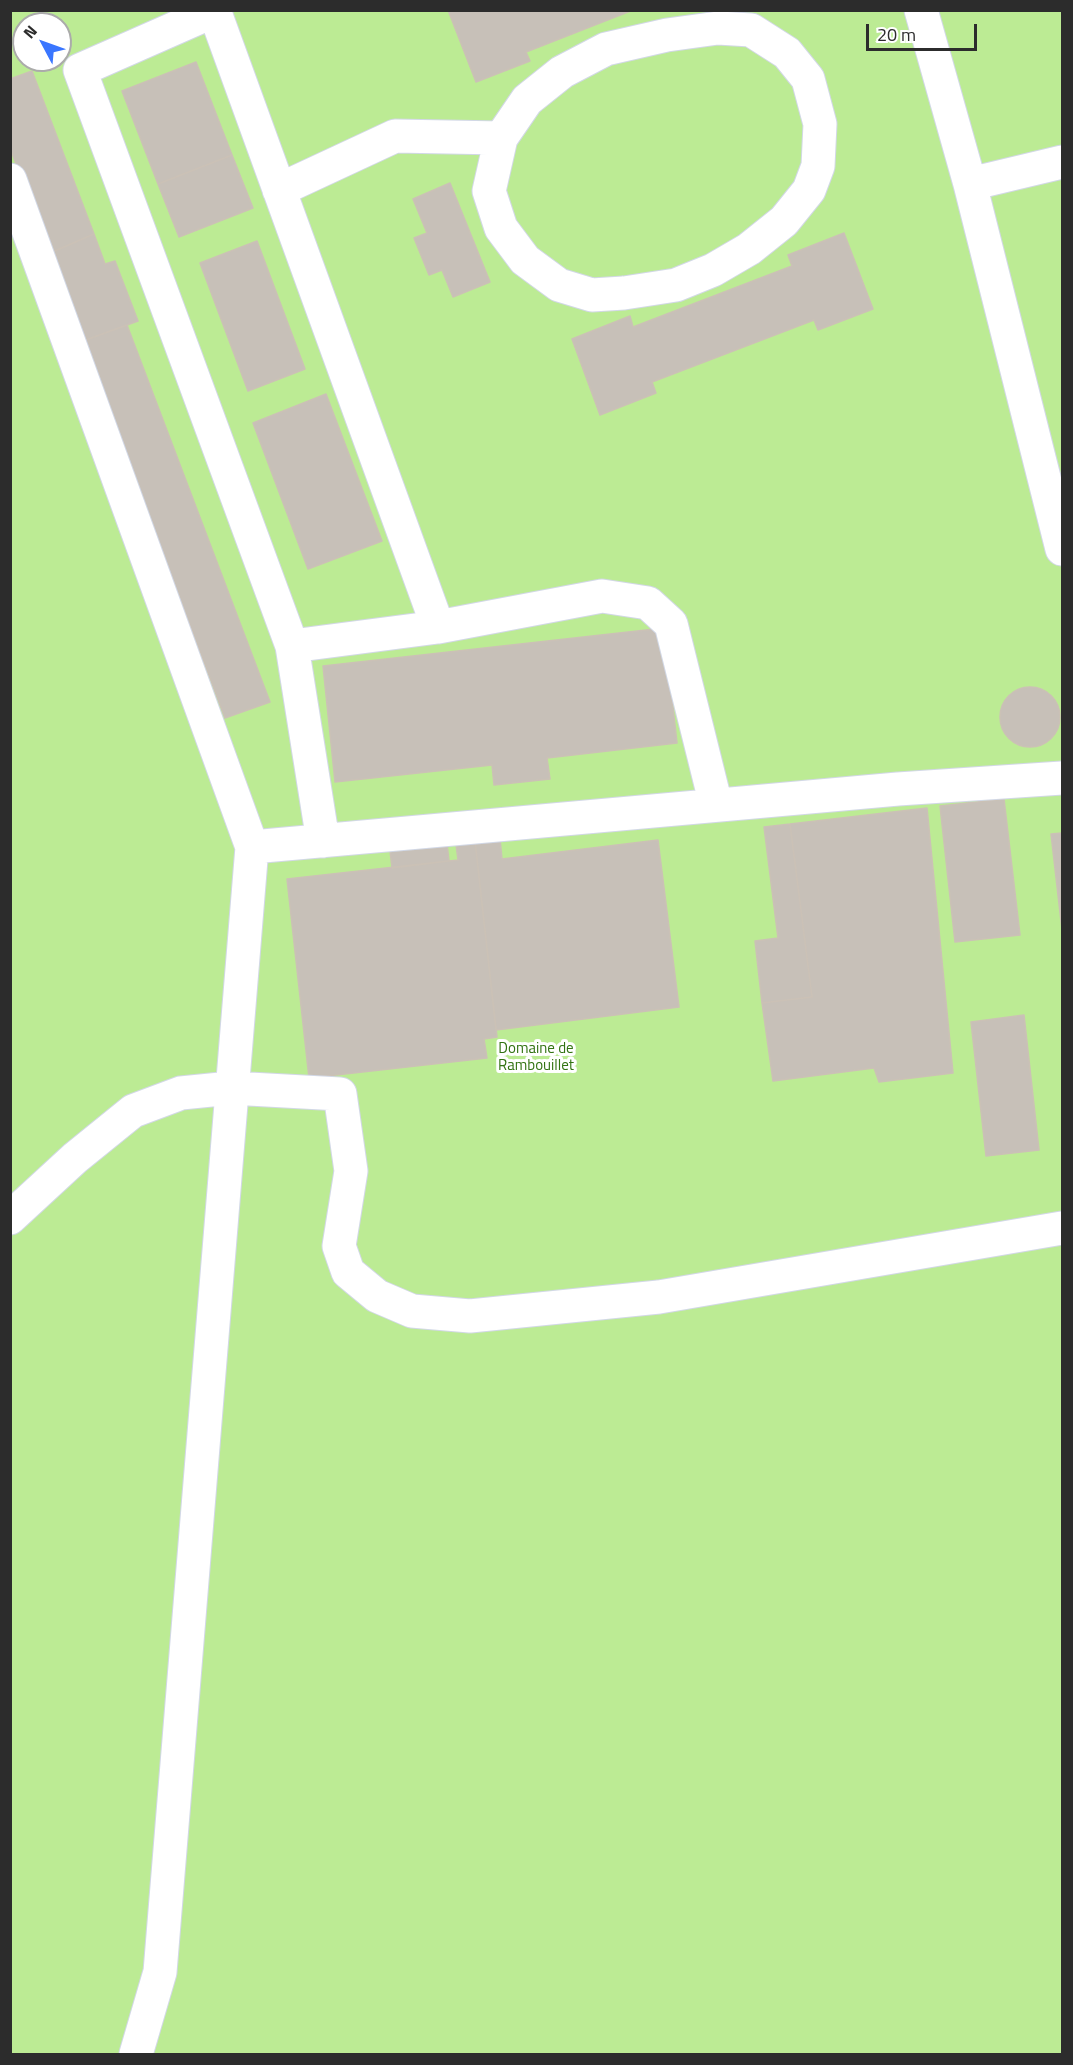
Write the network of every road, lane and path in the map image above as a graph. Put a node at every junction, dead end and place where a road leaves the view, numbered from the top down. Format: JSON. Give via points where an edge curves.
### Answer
{"nodes":[{"id":1,"x":921,"y":10,"type":"edge"},
{"id":2,"x":214,"y":11,"type":"edge"},
{"id":3,"x":501,"y":138,"type":"junction"},
{"id":4,"x":1062,"y":162,"type":"edge"},
{"id":5,"x":10,"y":180,"type":"edge"},
{"id":6,"x":970,"y":184,"type":"junction"},
{"id":7,"x":279,"y":190,"type":"junction"},
{"id":8,"x":1062,"y":549,"type":"edge"},
{"id":9,"x":438,"y":627,"type":"junction"},
{"id":10,"x":292,"y":646,"type":"junction"},
{"id":11,"x":1062,"y":778,"type":"edge"},
{"id":12,"x":716,"y":805,"type":"junction"},
{"id":13,"x":322,"y":840,"type":"junction"},
{"id":14,"x":252,"y":847,"type":"junction"},
{"id":15,"x":231,"y":1088,"type":"junction"},
{"id":16,"x":10,"y":1218,"type":"edge"},
{"id":17,"x":1062,"y":1227,"type":"edge"},
{"id":18,"x":136,"y":2055,"type":"edge"}],
"edges":[{"from":1,"to":6,"type":"lane"},
{"from":2,"to":7,"type":"lane"},
{"from":2,"to":10,"type":"lane","via":[[80,70]]},
{"from":3,"to":3,"type":"lane","via":[[489,191],[501,228],[525,260],[559,285],[592,295],[676,285],[749,249],[784,221],[809,190],[818,166],[820,124],[808,79],[787,53],[752,30],[718,28],[606,49],[562,72],[526,100]]},
{"from":3,"to":7,"type":"lane","via":[[395,136]]},
{"from":4,"to":6,"type":"lane"},
{"from":5,"to":14,"type":"lane"},
{"from":6,"to":8,"type":"lane"},
{"from":7,"to":9,"type":"lane"},
{"from":9,"to":10,"type":"lane"},
{"from":9,"to":12,"type":"lane","via":[[602,596],[648,603],[671,624]]},
{"from":10,"to":13,"type":"lane"},
{"from":11,"to":12,"type":"lane"},
{"from":12,"to":13,"type":"lane"},
{"from":13,"to":14,"type":"lane"},
{"from":14,"to":15,"type":"lane"},
{"from":15,"to":16,"type":"lane","via":[[181,1093],[133,1111]]},
{"from":15,"to":17,"type":"lane","via":[[340,1094],[351,1171],[339,1246],[348,1272],[377,1296],[412,1311],[470,1317],[659,1297]]},
{"from":15,"to":18,"type":"lane","via":[[160,1971]]}]}
